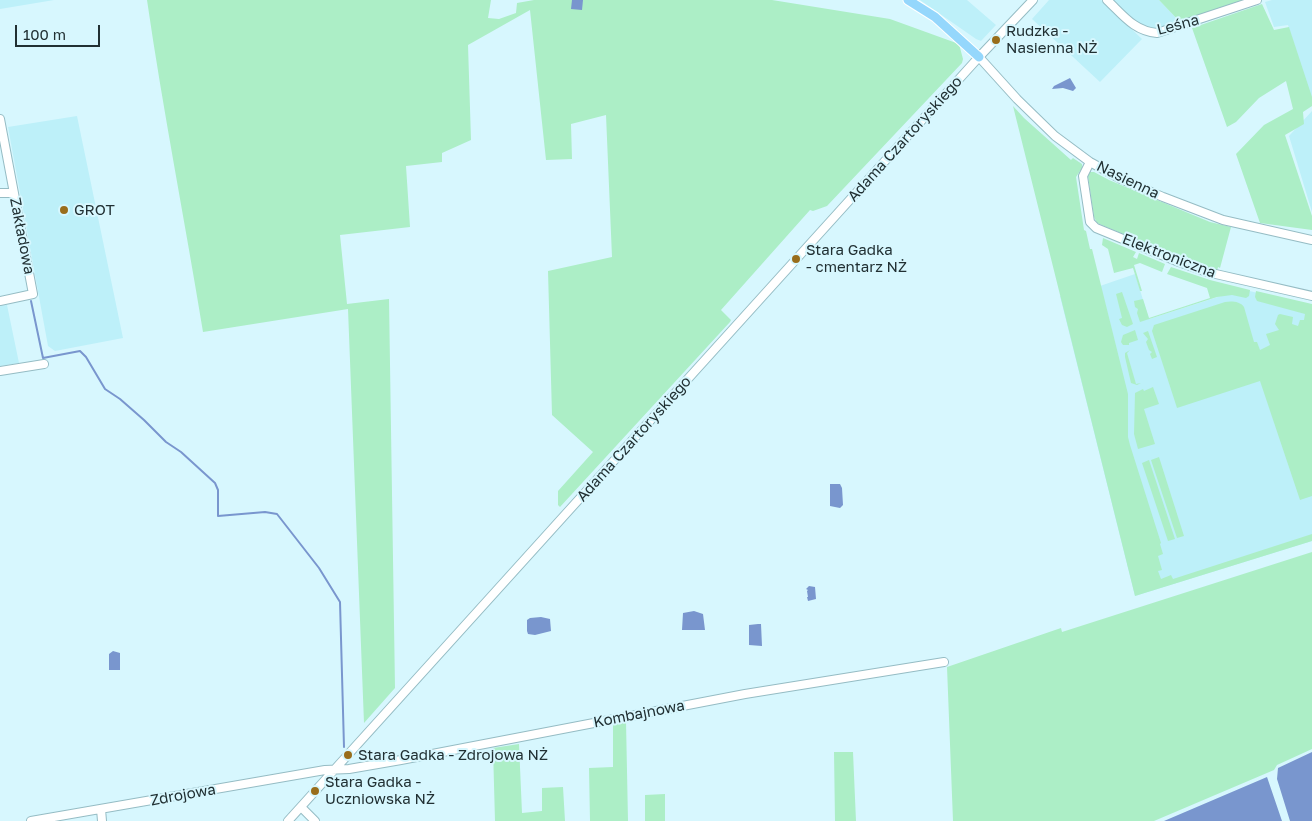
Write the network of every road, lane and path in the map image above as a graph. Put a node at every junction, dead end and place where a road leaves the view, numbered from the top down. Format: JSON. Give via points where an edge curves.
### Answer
{"nodes":[{"id":1,"x":908,"y":0,"type":"edge"},
{"id":2,"x":1033,"y":0,"type":"edge"},
{"id":3,"x":1107,"y":0,"type":"edge"},
{"id":4,"x":1257,"y":0,"type":"edge"},
{"id":5,"x":979,"y":57,"type":"junction"},
{"id":6,"x":0,"y":119,"type":"edge"},
{"id":7,"x":1090,"y":162,"type":"junction"},
{"id":8,"x":14,"y":192,"type":"junction"},
{"id":9,"x":0,"y":193,"type":"edge"},
{"id":10,"x":1312,"y":240,"type":"edge"},
{"id":11,"x":1312,"y":296,"type":"edge"},
{"id":12,"x":0,"y":301,"type":"edge"},
{"id":13,"x":44,"y":364,"type":"dead end"},
{"id":14,"x":0,"y":371,"type":"edge"},
{"id":15,"x":944,"y":662,"type":"dead end"},
{"id":16,"x":335,"y":770,"type":"junction"},
{"id":17,"x":300,"y":808,"type":"junction"},
{"id":18,"x":101,"y":809,"type":"junction"},
{"id":19,"x":31,"y":821,"type":"edge"},
{"id":20,"x":102,"y":821,"type":"edge"},
{"id":21,"x":288,"y":821,"type":"edge"},
{"id":22,"x":315,"y":821,"type":"edge"}],
"edges":[{"from":1,"to":5,"type":"main road","via":[[935,17]]},
{"from":2,"to":5,"type":"street","name":"Adama Czartoryskiego"},
{"from":3,"to":4,"type":"street","name":"Leśna","via":[[1137,28],[1157,33]]},
{"from":5,"to":7,"type":"street","name":"Nasienna","via":[[1055,136]]},
{"from":5,"to":16,"type":"street","name":"Adama Czartoryskiego"},
{"from":6,"to":8,"type":"street","name":"Zakładowa"},
{"from":7,"to":10,"type":"street","name":"Nasienna","via":[[1121,179],[1222,220]]},
{"from":7,"to":11,"type":"street","name":"Elektroniczna","via":[[1083,176],[1090,222],[1096,228],[1207,272]]},
{"from":8,"to":9,"type":"street"},
{"from":8,"to":12,"type":"street","name":"Zakładowa","via":[[33,294]]},
{"from":13,"to":14,"type":"street"},
{"from":15,"to":16,"type":"street","name":"Kombajnowa","via":[[745,694],[419,757]]},
{"from":16,"to":17,"type":"street","name":"Adama Czartoryskiego"},
{"from":16,"to":18,"type":"street","name":"Zdrojowa"},
{"from":17,"to":21,"type":"street","name":"Adama Czartoryskiego"},
{"from":17,"to":22,"type":"street"},
{"from":18,"to":19,"type":"street","name":"Zdrojowa"},
{"from":18,"to":20,"type":"street"}]}
